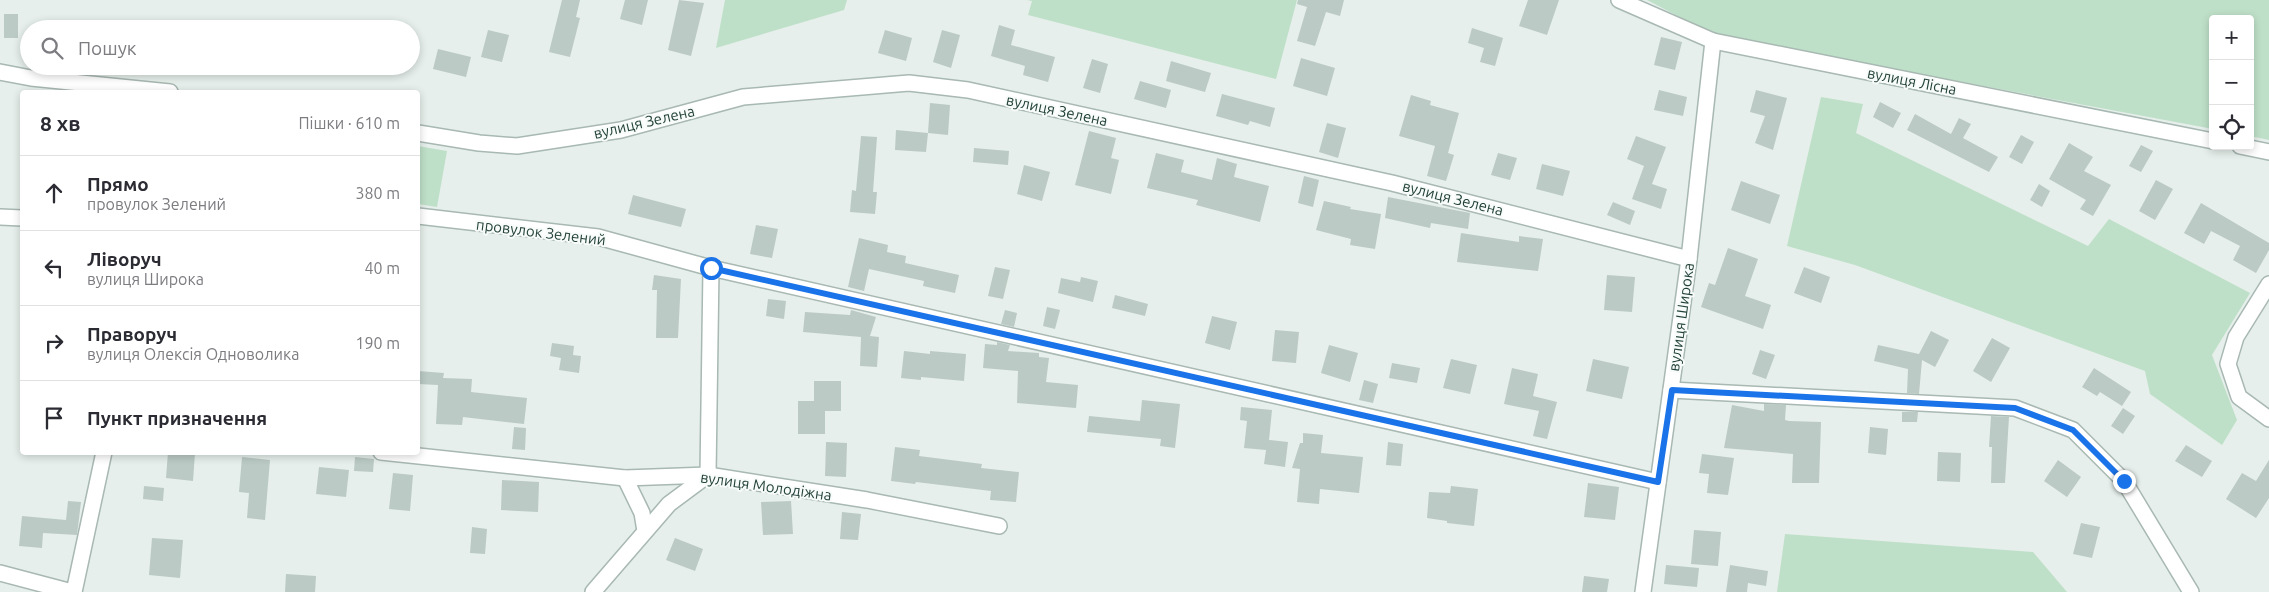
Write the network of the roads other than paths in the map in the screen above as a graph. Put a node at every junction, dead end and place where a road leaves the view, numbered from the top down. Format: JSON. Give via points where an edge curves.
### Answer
{"nodes":[{"id":1,"x":1619,"y":0,"type":"edge"},
{"id":2,"x":1712,"y":41,"type":"junction"},
{"id":3,"x":0,"y":72,"type":"edge"},
{"id":4,"x":150,"y":90,"type":"edge"},
{"id":5,"x":420,"y":132,"type":"edge"},
{"id":6,"x":2209,"y":140,"type":"edge"},
{"id":7,"x":2254,"y":149,"type":"edge"},
{"id":8,"x":2269,"y":152,"type":"edge"},
{"id":9,"x":420,"y":216,"type":"edge"},
{"id":10,"x":0,"y":217,"type":"edge"},
{"id":11,"x":20,"y":218,"type":"edge"},
{"id":12,"x":1689,"y":259,"type":"junction"},
{"id":13,"x":711,"y":268,"type":"junction"},
{"id":14,"x":2269,"y":284,"type":"edge"},
{"id":15,"x":1672,"y":390,"type":"junction"},
{"id":16,"x":2269,"y":419,"type":"edge"},
{"id":17,"x":103,"y":455,"type":"edge"},
{"id":18,"x":409,"y":455,"type":"edge"},
{"id":19,"x":708,"y":475,"type":"junction"},
{"id":20,"x":625,"y":478,"type":"junction"},
{"id":21,"x":1658,"y":482,"type":"junction"},
{"id":22,"x":999,"y":526,"type":"dead end"},
{"id":23,"x":645,"y":531,"type":"junction"},
{"id":24,"x":0,"y":573,"type":"edge"},
{"id":25,"x":73,"y":592,"type":"edge"},
{"id":26,"x":593,"y":592,"type":"edge"},
{"id":27,"x":1643,"y":592,"type":"edge"},
{"id":28,"x":2191,"y":592,"type":"edge"}],
"edges":[{"from":1,"to":2,"type":"street","name":"вулиця Лісна"},
{"from":2,"to":6,"type":"street","name":"вулиця Лісна"},
{"from":2,"to":12,"type":"street","name":"вулиця Широка"},
{"from":3,"to":4,"type":"street"},
{"from":5,"to":12,"type":"street","name":"вулиця Зелена","via":[[517,146],[621,130],[743,97],[909,83],[968,90],[1392,183]]},
{"from":7,"to":8,"type":"street"},
{"from":9,"to":13,"type":"street","name":"провулок Зелений","via":[[598,237]]},
{"from":10,"to":11,"type":"street"},
{"from":12,"to":15,"type":"street","name":"вулиця Широка"},
{"from":13,"to":19,"type":"street"},
{"from":13,"to":21,"type":"street","name":"провулок Зелений"},
{"from":14,"to":16,"type":"street","via":[[2236,337],[2228,364],[2239,397]]},
{"from":15,"to":21,"type":"street","name":"вулиця Широка"},
{"from":15,"to":28,"type":"street","via":[[2015,408],[2073,430],[2124,481]]},
{"from":17,"to":25,"type":"street"},
{"from":18,"to":20,"type":"street","name":"вулиця Молодіжна"},
{"from":19,"to":20,"type":"street","name":"вулиця Молодіжна"},
{"from":19,"to":22,"type":"street","name":"вулиця Молодіжна","via":[[867,500]]},
{"from":19,"to":23,"type":"street","via":[[668,504]]},
{"from":20,"to":23,"type":"street","via":[[639,507]]},
{"from":21,"to":27,"type":"street","name":"вулиця Широка"},
{"from":23,"to":26,"type":"street"},
{"from":24,"to":25,"type":"street"}]}
